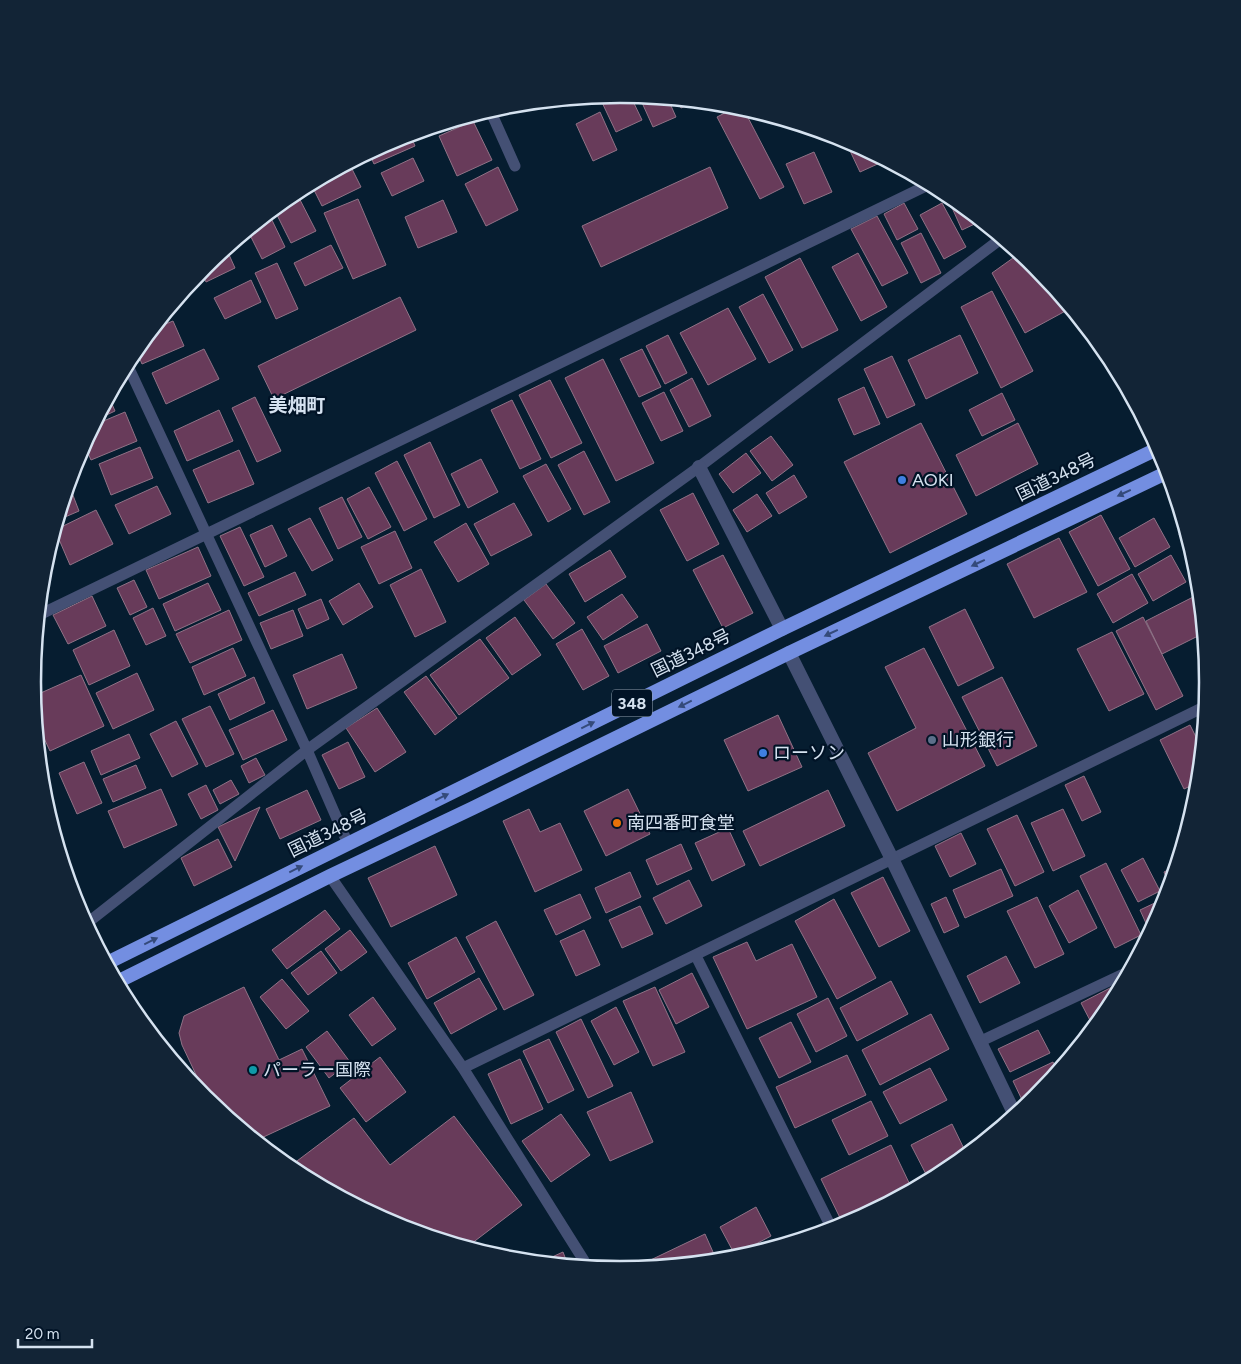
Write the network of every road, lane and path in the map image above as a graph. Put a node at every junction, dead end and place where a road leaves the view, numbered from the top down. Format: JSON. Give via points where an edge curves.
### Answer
{"nodes":[{"id":1,"x":493,"y":117,"type":"edge"},
{"id":2,"x":515,"y":166,"type":"dead end"},
{"id":3,"x":922,"y":188,"type":"edge"},
{"id":4,"x":997,"y":242,"type":"edge"},
{"id":5,"x":131,"y":373,"type":"edge"},
{"id":6,"x":1152,"y":451,"type":"edge"},
{"id":7,"x":699,"y":467,"type":"junction"},
{"id":8,"x":1161,"y":475,"type":"edge"},
{"id":9,"x":206,"y":533,"type":"junction"},
{"id":10,"x":45,"y":612,"type":"edge"},
{"id":11,"x":782,"y":629,"type":"junction"},
{"id":12,"x":790,"y":653,"type":"junction"},
{"id":13,"x":1199,"y":713,"type":"edge"},
{"id":14,"x":307,"y":750,"type":"junction"},
{"id":15,"x":348,"y":844,"type":"junction"},
{"id":16,"x":892,"y":859,"type":"junction"},
{"id":17,"x":330,"y":876,"type":"junction"},
{"id":18,"x":92,"y":919,"type":"edge"},
{"id":19,"x":696,"y":956,"type":"junction"},
{"id":20,"x":113,"y":960,"type":"edge"},
{"id":21,"x":1120,"y":976,"type":"edge"},
{"id":22,"x":123,"y":979,"type":"edge"},
{"id":23,"x":979,"y":1042,"type":"junction"},
{"id":24,"x":463,"y":1068,"type":"junction"},
{"id":25,"x":1012,"y":1109,"type":"edge"},
{"id":26,"x":829,"y":1222,"type":"edge"},
{"id":27,"x":584,"y":1260,"type":"edge"}],
"edges":[{"from":1,"to":2,"type":"lane"},
{"from":3,"to":9,"type":"lane"},
{"from":4,"to":7,"type":"lane"},
{"from":5,"to":9,"type":"lane"},
{"from":6,"to":11,"type":"highway","name":"国道348号","number":"348"},
{"from":7,"to":11,"type":"street"},
{"from":7,"to":14,"type":"lane"},
{"from":8,"to":12,"type":"highway","number":"348","one_way":true},
{"from":9,"to":10,"type":"lane"},
{"from":9,"to":14,"type":"lane"},
{"from":15,"to":11,"type":"highway","name":"国道348号","number":"348","one_way":true},
{"from":12,"to":16,"type":"street"},
{"from":12,"to":17,"type":"highway","number":"348","one_way":true},
{"from":13,"to":16,"type":"lane"},
{"from":14,"to":15,"type":"lane"},
{"from":14,"to":18,"type":"lane"},
{"from":20,"to":15,"type":"highway","name":"国道348号","number":"348","one_way":true},
{"from":16,"to":19,"type":"lane"},
{"from":16,"to":23,"type":"street"},
{"from":17,"to":22,"type":"highway","number":"348"},
{"from":17,"to":24,"type":"lane"},
{"from":19,"to":24,"type":"lane"},
{"from":19,"to":26,"type":"lane"},
{"from":21,"to":23,"type":"lane"},
{"from":23,"to":25,"type":"street"},
{"from":24,"to":27,"type":"lane"}]}
